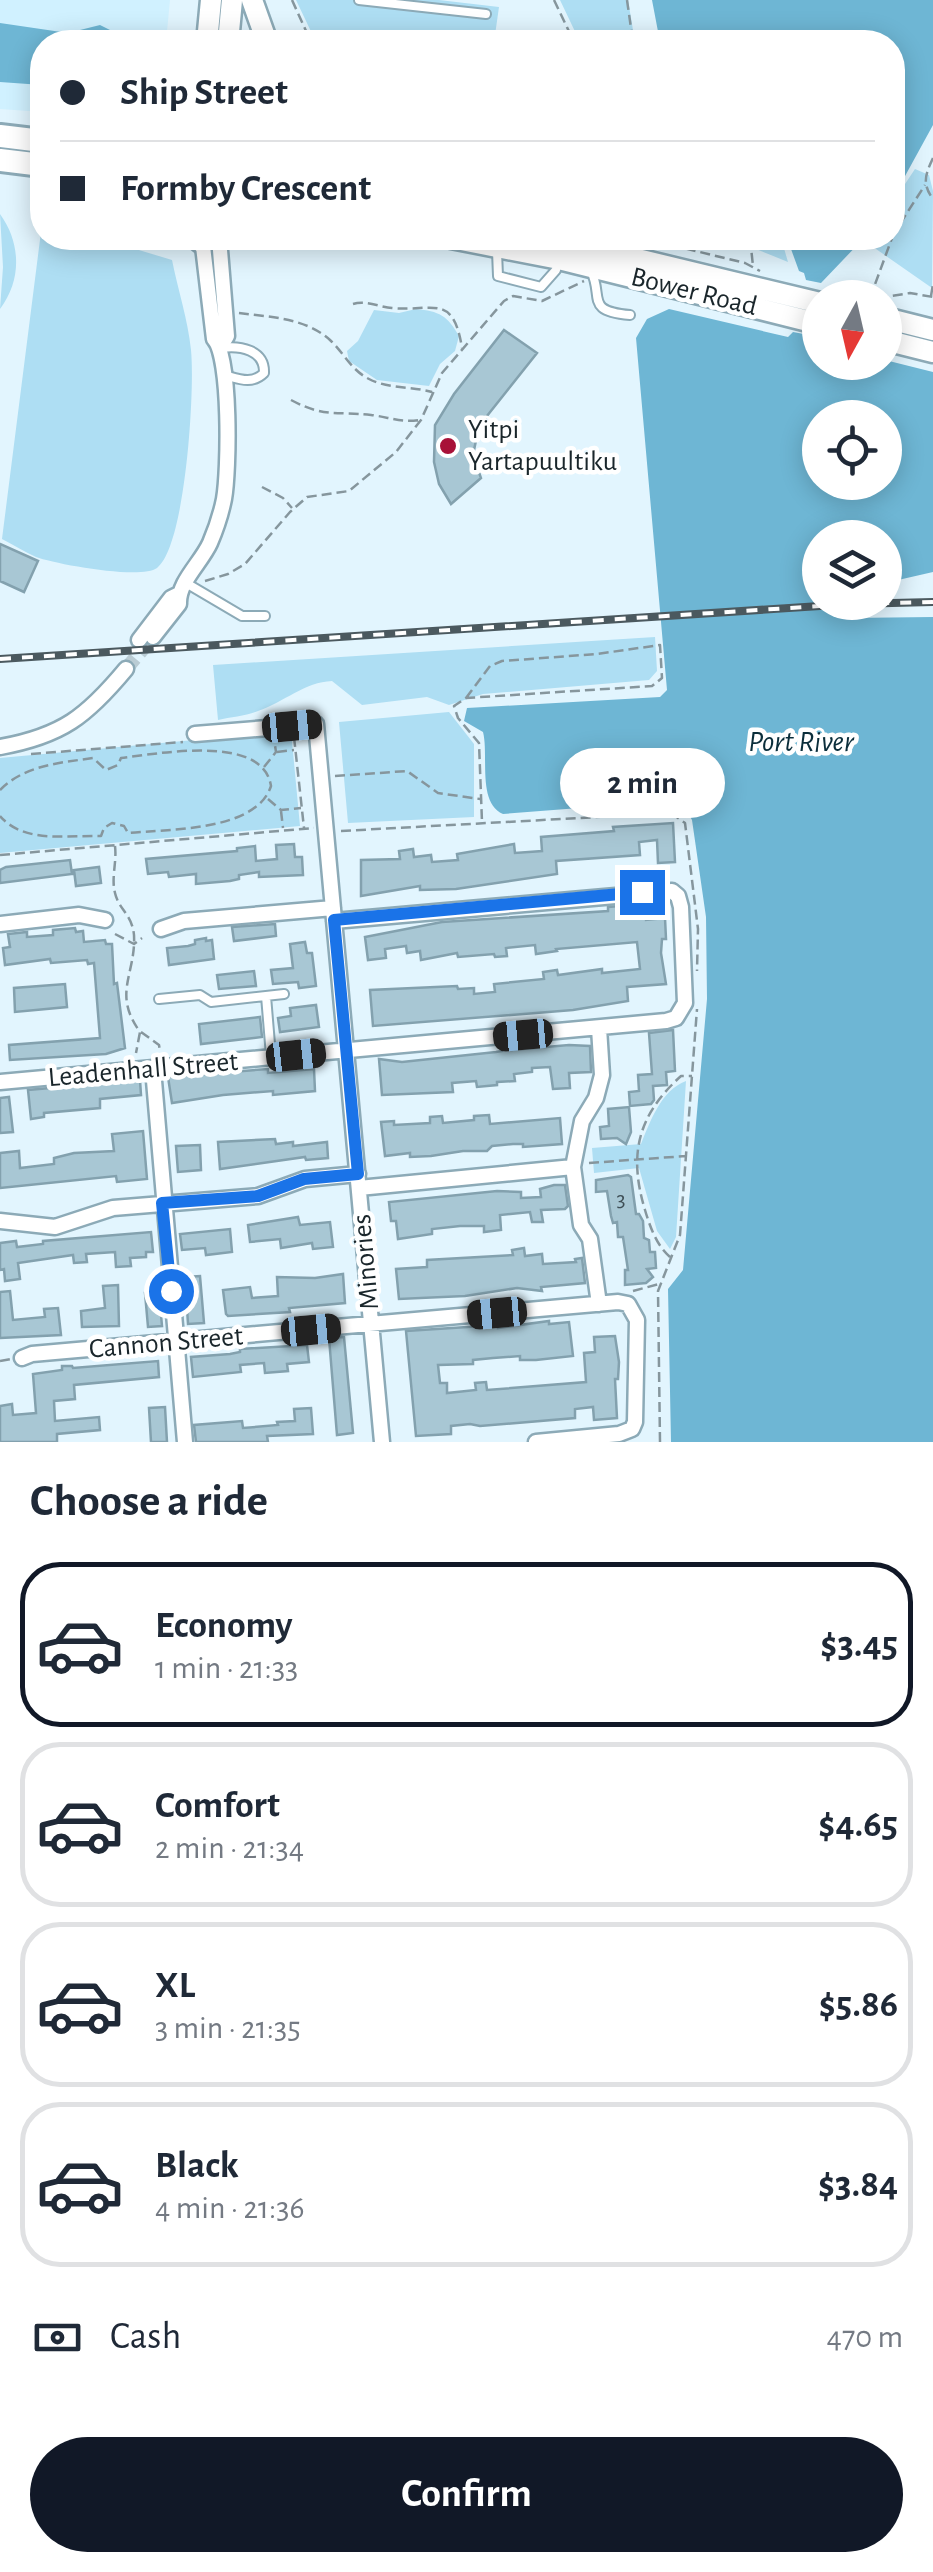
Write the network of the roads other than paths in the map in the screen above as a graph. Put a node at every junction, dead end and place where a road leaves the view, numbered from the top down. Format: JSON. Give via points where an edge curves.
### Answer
{"nodes":[{"id":1,"x":211,"y":0,"type":"edge"},
{"id":2,"x":232,"y":0,"type":"edge"},
{"id":3,"x":252,"y":0,"type":"edge"},
{"id":4,"x":359,"y":0,"type":"edge"},
{"id":5,"x":486,"y":14,"type":"dead end"},
{"id":6,"x":208,"y":30,"type":"edge"},
{"id":7,"x":229,"y":30,"type":"edge"},
{"id":8,"x":263,"y":30,"type":"edge"},
{"id":9,"x":0,"y":136,"type":"edge"},
{"id":10,"x":30,"y":140,"type":"edge"},
{"id":11,"x":0,"y":160,"type":"edge"},
{"id":12,"x":30,"y":164,"type":"edge"},
{"id":13,"x":210,"y":250,"type":"edge"},
{"id":14,"x":497,"y":250,"type":"edge"},
{"id":15,"x":516,"y":250,"type":"edge"},
{"id":16,"x":591,"y":257,"type":"edge"},
{"id":17,"x":559,"y":259,"type":"junction"},
{"id":18,"x":802,"y":298,"type":"edge"},
{"id":19,"x":630,"y":315,"type":"dead end"},
{"id":20,"x":802,"y":319,"type":"edge"},
{"id":21,"x":902,"y":322,"type":"edge"},
{"id":22,"x":933,"y":330,"type":"edge"},
{"id":23,"x":902,"y":344,"type":"edge"},
{"id":24,"x":221,"y":347,"type":"junction"},
{"id":25,"x":933,"y":352,"type":"edge"},
{"id":26,"x":224,"y":375,"type":"junction"},
{"id":27,"x":182,"y":589,"type":"junction"},
{"id":28,"x":266,"y":616,"type":"dead end"},
{"id":29,"x":146,"y":638,"type":"tunnel mouth"},
{"id":30,"x":119,"y":670,"type":"tunnel mouth"},
{"id":31,"x":194,"y":734,"type":"dead end"},
{"id":32,"x":0,"y":747,"type":"edge"},
{"id":33,"x":334,"y":914,"type":"junction"},
{"id":34,"x":105,"y":920,"type":"dead end"},
{"id":35,"x":0,"y":924,"type":"edge"},
{"id":36,"x":162,"y":929,"type":"dead end"},
{"id":37,"x":284,"y":994,"type":"dead end"},
{"id":38,"x":266,"y":996,"type":"junction"},
{"id":39,"x":159,"y":999,"type":"dead end"},
{"id":40,"x":599,"y":1028,"type":"junction"},
{"id":41,"x":346,"y":1050,"type":"junction"},
{"id":42,"x":271,"y":1058,"type":"junction"},
{"id":43,"x":153,"y":1070,"type":"junction"},
{"id":44,"x":0,"y":1082,"type":"edge"},
{"id":45,"x":573,"y":1167,"type":"junction"},
{"id":46,"x":358,"y":1181,"type":"junction"},
{"id":47,"x":162,"y":1203,"type":"junction"},
{"id":48,"x":0,"y":1221,"type":"edge"},
{"id":49,"x":598,"y":1304,"type":"junction"},
{"id":50,"x":371,"y":1324,"type":"junction"},
{"id":51,"x":176,"y":1342,"type":"junction"},
{"id":52,"x":22,"y":1358,"type":"dead end"},
{"id":53,"x":595,"y":1439,"type":"edge"},
{"id":54,"x":185,"y":1442,"type":"edge"},
{"id":55,"x":382,"y":1442,"type":"edge"},
{"id":56,"x":536,"y":1442,"type":"edge"}],
"edges":[{"from":1,"to":6,"type":"main road"},
{"from":2,"to":7,"type":"main road"},
{"from":3,"to":8,"type":"main road"},
{"from":4,"to":5,"type":"lane"},
{"from":9,"to":10,"type":"highway"},
{"from":11,"to":12,"type":"highway"},
{"from":13,"to":24,"type":"street","via":[[214,339]]},
{"from":14,"to":17,"type":"lane","via":[[498,276],[541,286]]},
{"from":15,"to":17,"type":"main road","name":"Bower Road"},
{"from":16,"to":17,"type":"main road","name":"Bower Road"},
{"from":16,"to":18,"type":"main road","name":"Bower Road"},
{"from":16,"to":19,"type":"lane","via":[[593,293],[601,306]]},
{"from":16,"to":20,"type":"main road","name":"Bower Road"},
{"from":21,"to":22,"type":"main road"},
{"from":23,"to":25,"type":"main road"},
{"from":24,"to":26,"type":"street"},
{"from":24,"to":26,"type":"lane","via":[[236,345],[265,363],[258,379]]},
{"from":26,"to":27,"type":"street","via":[[224,499],[209,546]]},
{"from":27,"to":28,"type":"lane","via":[[242,616]]},
{"from":27,"to":29,"type":"street"},
{"from":30,"to":32,"type":"street","via":[[90,711],[44,736]]},
{"from":31,"to":33,"type":"street","name":"Minories","via":[[316,724]]},
{"from":33,"to":36,"type":"street","via":[[184,921]]},
{"from":33,"to":40,"type":"street","name":"Leadenhall Street","via":[[672,891],[681,907],[682,1012],[666,1021]]},
{"from":33,"to":41,"type":"street","name":"Minories"},
{"from":34,"to":35,"type":"street","via":[[79,915]]},
{"from":37,"to":38,"type":"lane"},
{"from":38,"to":39,"type":"lane"},
{"from":38,"to":42,"type":"lane"},
{"from":40,"to":41,"type":"street","name":"Leadenhall Street"},
{"from":40,"to":45,"type":"street","via":[[602,1075],[582,1121]]},
{"from":41,"to":42,"type":"street","name":"Leadenhall Street"},
{"from":41,"to":46,"type":"street","name":"Minories"},
{"from":42,"to":43,"type":"street","name":"Leadenhall Street"},
{"from":43,"to":44,"type":"street","name":"Leadenhall Street"},
{"from":43,"to":47,"type":"street"},
{"from":45,"to":46,"type":"street"},
{"from":45,"to":49,"type":"street"},
{"from":46,"to":47,"type":"street","via":[[304,1179],[258,1196]]},
{"from":46,"to":50,"type":"street","name":"Minories"},
{"from":47,"to":48,"type":"street","via":[[112,1208],[55,1228]]},
{"from":47,"to":51,"type":"street"},
{"from":49,"to":50,"type":"street","name":"Cannon Street"},
{"from":49,"to":53,"type":"street","via":[[628,1304],[637,1320],[635,1422],[620,1434]]},
{"from":50,"to":51,"type":"street","name":"Cannon Street"},
{"from":50,"to":55,"type":"street","name":"Minories"},
{"from":51,"to":52,"type":"street","name":"Cannon Street"},
{"from":51,"to":54,"type":"street"},
{"from":53,"to":56,"type":"street"}]}
